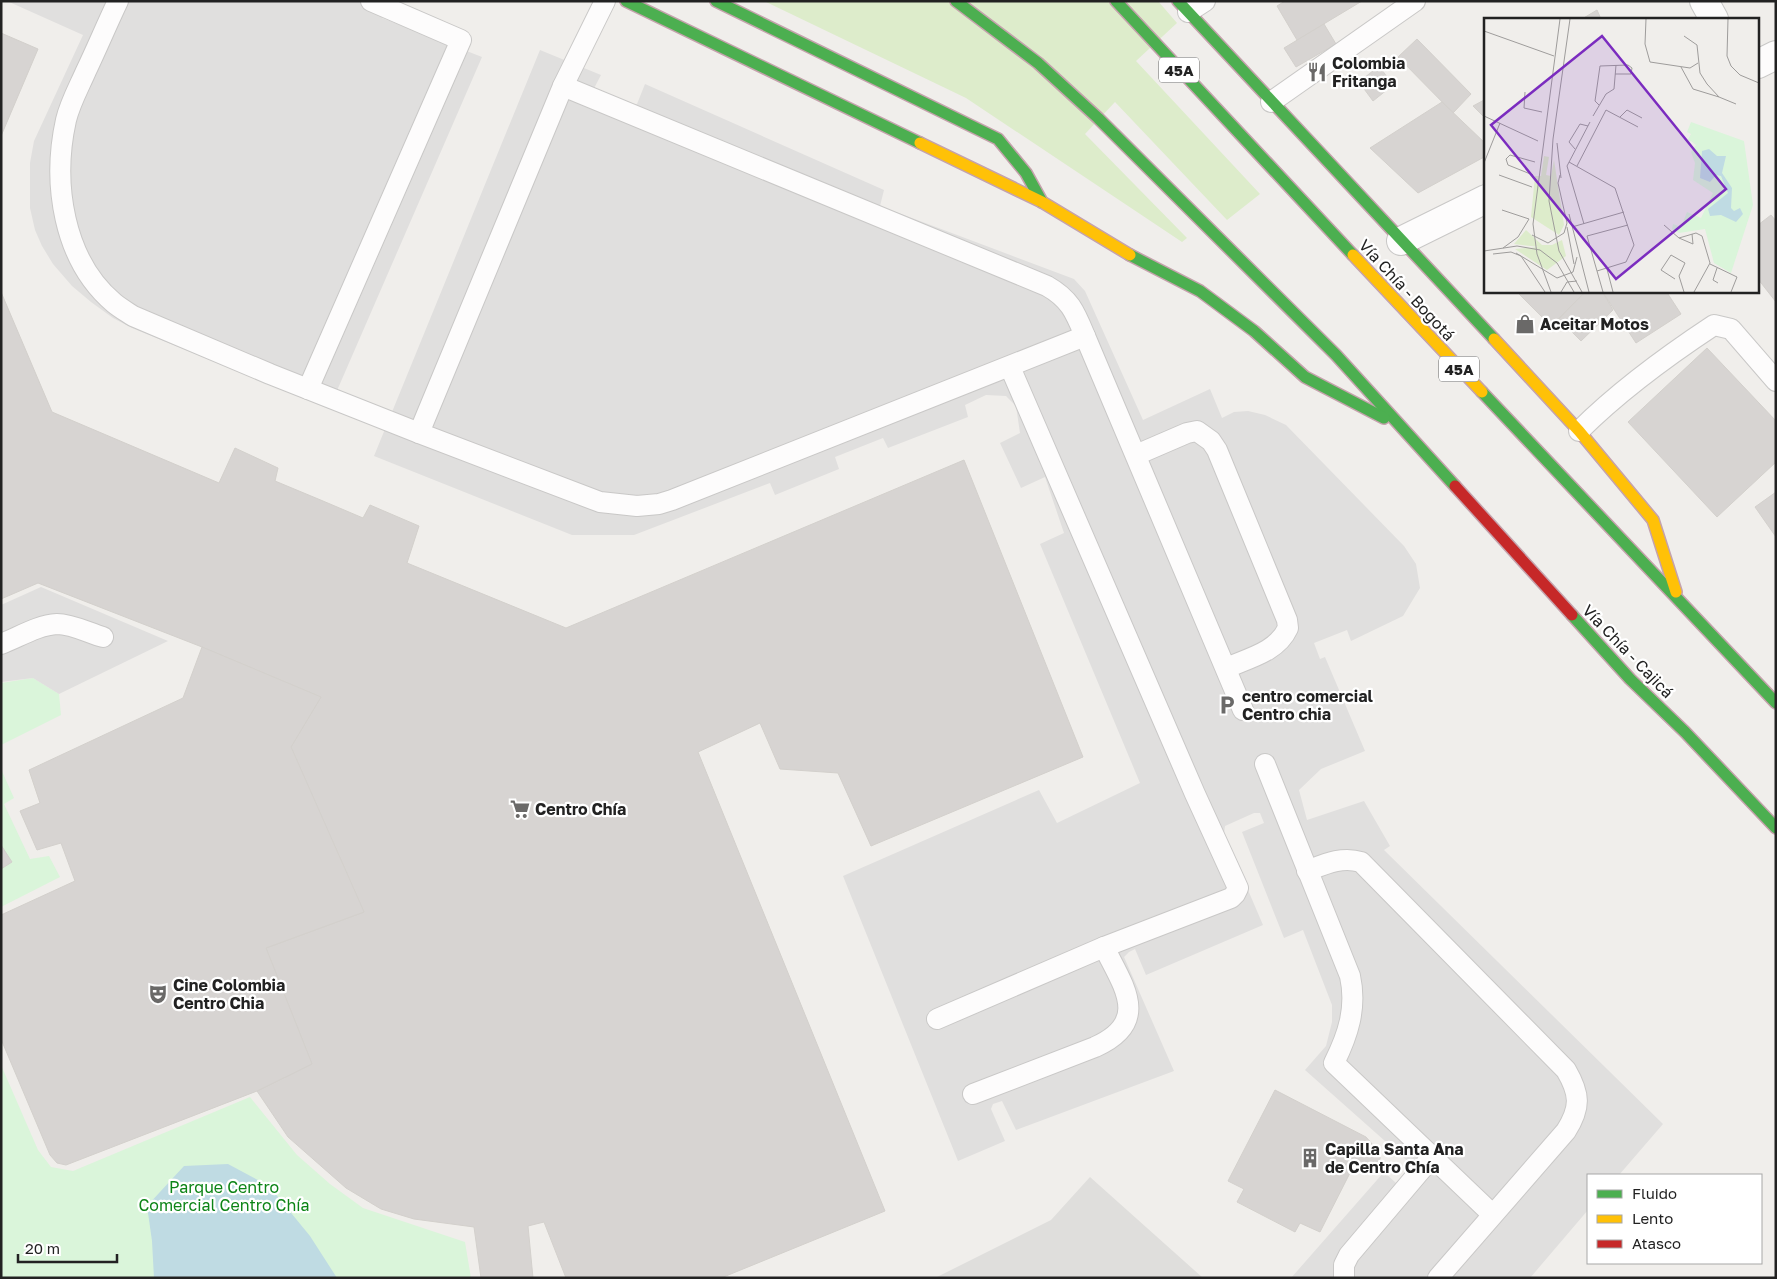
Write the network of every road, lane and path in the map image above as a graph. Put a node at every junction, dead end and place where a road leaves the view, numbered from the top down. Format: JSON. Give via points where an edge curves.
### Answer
{"nodes":[{"id":1,"x":118,"y":1,"type":"edge"},
{"id":2,"x":371,"y":1,"type":"edge"},
{"id":3,"x":605,"y":1,"type":"edge"},
{"id":4,"x":626,"y":1,"type":"edge"},
{"id":5,"x":716,"y":1,"type":"edge"},
{"id":6,"x":956,"y":1,"type":"edge"},
{"id":7,"x":1116,"y":1,"type":"edge"},
{"id":8,"x":1205,"y":1,"type":"edge"},
{"id":9,"x":1416,"y":1,"type":"edge"},
{"id":10,"x":1704,"y":1,"type":"edge"},
{"id":11,"x":1183,"y":7,"type":"edge"},
{"id":12,"x":1713,"y":18,"type":"edge"},
{"id":13,"x":1776,"y":55,"type":"edge"},
{"id":14,"x":1760,"y":63,"type":"edge"},
{"id":15,"x":563,"y":86,"type":"junction"},
{"id":16,"x":1272,"y":102,"type":"junction"},
{"id":17,"x":1484,"y":200,"type":"edge"},
{"id":18,"x":1042,"y":202,"type":"junction"},
{"id":19,"x":1402,"y":241,"type":"junction"},
{"id":20,"x":1085,"y":336,"type":"junction"},
{"id":21,"x":1010,"y":367,"type":"junction"},
{"id":22,"x":1776,"y":381,"type":"edge"},
{"id":23,"x":308,"y":389,"type":"junction"},
{"id":24,"x":1399,"y":426,"type":"junction"},
{"id":25,"x":1580,"y":431,"type":"junction"},
{"id":26,"x":419,"y":433,"type":"junction"},
{"id":27,"x":1136,"y":455,"type":"junction"},
{"id":28,"x":1678,"y":598,"type":"junction"},
{"id":29,"x":103,"y":638,"type":"dead end"},
{"id":30,"x":1,"y":644,"type":"edge"},
{"id":31,"x":1226,"y":668,"type":"junction"},
{"id":32,"x":1776,"y":703,"type":"edge"},
{"id":33,"x":1243,"y":710,"type":"dead end"},
{"id":34,"x":1266,"y":764,"type":"dead end"},
{"id":35,"x":1776,"y":828,"type":"edge"},
{"id":36,"x":1307,"y":870,"type":"junction"},
{"id":37,"x":1104,"y":947,"type":"junction"},
{"id":38,"x":937,"y":1019,"type":"dead end"},
{"id":39,"x":973,"y":1094,"type":"dead end"},
{"id":40,"x":1432,"y":1157,"type":"junction"},
{"id":41,"x":1492,"y":1214,"type":"junction"},
{"id":42,"x":1344,"y":1278,"type":"edge"},
{"id":43,"x":1438,"y":1278,"type":"edge"}],
"edges":[{"from":1,"to":23,"type":"lane","via":[[66,120],[60,172],[66,224],[75,249],[98,286],[133,316]]},
{"from":2,"to":23,"type":"lane","via":[[461,40]]},
{"from":3,"to":15,"type":"lane"},
{"from":4,"to":18,"type":"highway"},
{"from":5,"to":18,"type":"highway","via":[[998,139],[1026,173]]},
{"from":6,"to":24,"type":"highway","name":"Vía Chía - Cajicá","via":[[1038,64],[1098,118],[1336,355]]},
{"from":7,"to":28,"type":"highway","name":"Vía Chía - Bogotá","number":"45A"},
{"from":8,"to":11,"type":"lane"},
{"from":9,"to":16,"type":"lane"},
{"from":10,"to":12,"type":"street"},
{"from":11,"to":16,"type":"highway"},
{"from":13,"to":14,"type":"street"},
{"from":15,"to":20,"type":"lane","via":[[1047,286],[1073,307]]},
{"from":15,"to":26,"type":"lane"},
{"from":16,"to":19,"type":"highway"},
{"from":17,"to":19,"type":"street"},
{"from":18,"to":24,"type":"highway","via":[[1127,253],[1200,291],[1306,377]]},
{"from":19,"to":25,"type":"highway"},
{"from":20,"to":21,"type":"lane"},
{"from":20,"to":27,"type":"lane"},
{"from":21,"to":26,"type":"lane","via":[[659,504],[600,502]]},
{"from":21,"to":37,"type":"lane","via":[[1238,888],[1231,898]]},
{"from":22,"to":25,"type":"lane","via":[[1731,329],[1714,325],[1600,410]]},
{"from":23,"to":26,"type":"lane"},
{"from":24,"to":35,"type":"highway","name":"Vía Chía - Cajicá","via":[[1630,679]]},
{"from":25,"to":28,"type":"highway","via":[[1653,520]]},
{"from":27,"to":31,"type":"lane"},
{"from":27,"to":31,"type":"lane","via":[[1198,431],[1216,450],[1288,628],[1278,644]]},
{"from":28,"to":32,"type":"highway","number":"45A"},
{"from":29,"to":30,"type":"lane","via":[[58,624]]},
{"from":31,"to":33,"type":"lane"},
{"from":34,"to":36,"type":"lane"},
{"from":36,"to":40,"type":"lane","via":[[1353,990],[1350,1027],[1334,1063]]},
{"from":36,"to":41,"type":"lane","via":[[1338,860],[1361,862],[1566,1070],[1573,1082],[1578,1107],[1574,1118]]},
{"from":37,"to":38,"type":"lane"},
{"from":37,"to":39,"type":"lane","via":[[1127,994],[1127,1016],[1117,1034],[1095,1047]]},
{"from":40,"to":41,"type":"lane"},
{"from":40,"to":42,"type":"lane","via":[[1349,1255],[1344,1265]]},
{"from":41,"to":43,"type":"lane"}]}
